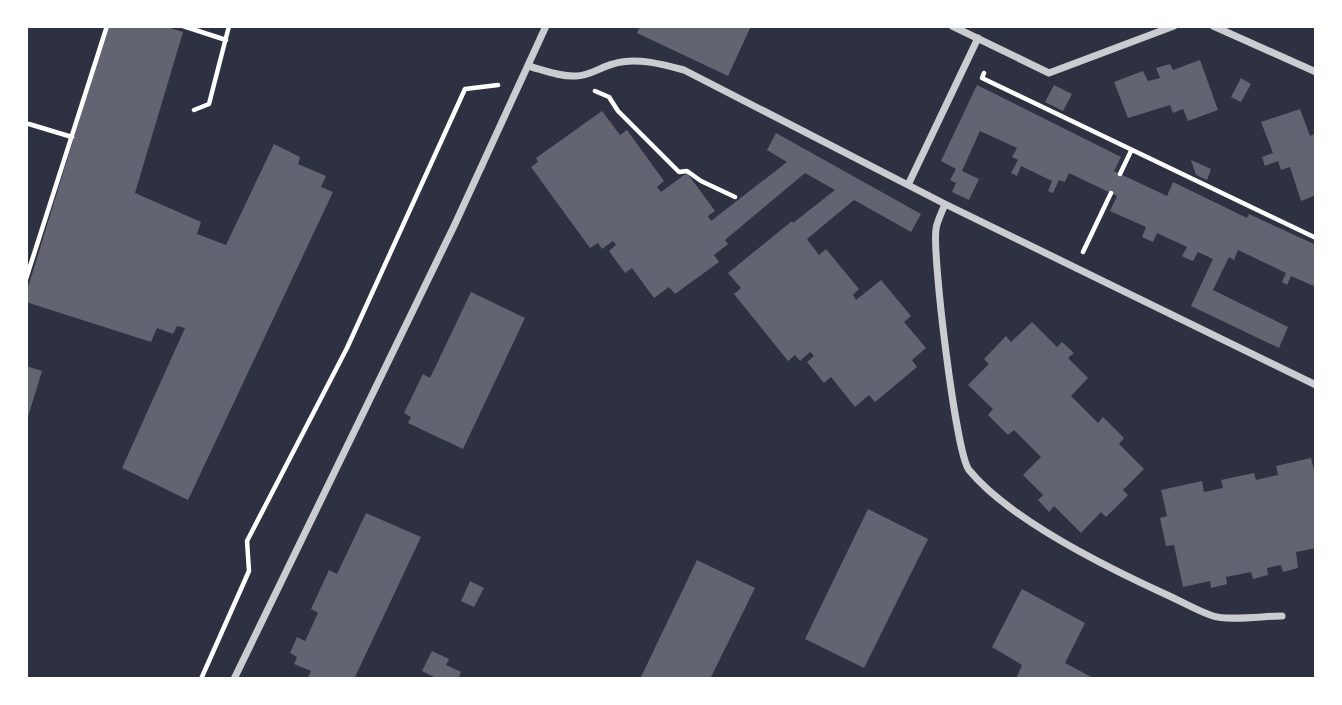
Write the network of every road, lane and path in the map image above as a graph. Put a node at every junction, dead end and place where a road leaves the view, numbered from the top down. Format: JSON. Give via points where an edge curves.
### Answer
{"nodes":[{"id":1,"x":107,"y":26,"type":"edge"},
{"id":2,"x":183,"y":26,"type":"edge"},
{"id":3,"x":229,"y":26,"type":"edge"},
{"id":4,"x":546,"y":26,"type":"edge"},
{"id":5,"x":952,"y":26,"type":"edge"},
{"id":6,"x":1174,"y":26,"type":"edge"},
{"id":7,"x":1213,"y":26,"type":"edge"},
{"id":8,"x":978,"y":38,"type":"junction"},
{"id":9,"x":226,"y":40,"type":"junction"},
{"id":10,"x":997,"y":47,"type":"junction"},
{"id":11,"x":528,"y":66,"type":"junction"},
{"id":12,"x":1316,"y":72,"type":"edge"},
{"id":13,"x":520,"y":82,"type":"junction"},
{"id":14,"x":586,"y":92,"type":"dead end"},
{"id":15,"x":194,"y":110,"type":"dead end"},
{"id":16,"x":29,"y":124,"type":"dead end"},
{"id":17,"x":72,"y":137,"type":"junction"},
{"id":18,"x":1131,"y":151,"type":"junction"},
{"id":19,"x":1120,"y":174,"type":"dead end"},
{"id":20,"x":908,"y":185,"type":"junction"},
{"id":21,"x":1111,"y":193,"type":"dead end"},
{"id":22,"x":736,"y":197,"type":"dead end"},
{"id":23,"x":944,"y":204,"type":"junction"},
{"id":24,"x":1316,"y":238,"type":"edge"},
{"id":25,"x":1075,"y":268,"type":"junction"},
{"id":26,"x":26,"y":279,"type":"edge"},
{"id":27,"x":1316,"y":385,"type":"edge"},
{"id":28,"x":1282,"y":616,"type":"dead end"},
{"id":29,"x":201,"y":679,"type":"edge"},
{"id":30,"x":234,"y":679,"type":"edge"}],
"edges":[{"from":1,"to":17,"type":"path"},
{"from":2,"to":9,"type":"path"},
{"from":3,"to":9,"type":"path"},
{"from":4,"to":11,"type":"street"},
{"from":5,"to":8,"type":"street"},
{"from":6,"to":10,"type":"street","via":[[1049,73]]},
{"from":7,"to":12,"type":"street"},
{"from":8,"to":10,"type":"street"},
{"from":8,"to":20,"type":"street"},
{"from":9,"to":15,"type":"path","via":[[209,104]]},
{"from":10,"to":18,"type":"path","via":[[982,78]]},
{"from":11,"to":13,"type":"street"},
{"from":11,"to":20,"type":"street","via":[[566,76],[631,61],[684,70]]},
{"from":13,"to":29,"type":"path","via":[[465,89],[347,348],[247,541],[249,571]]},
{"from":13,"to":30,"type":"street"},
{"from":14,"to":22,"type":"path","via":[[610,97],[627,121],[679,172],[687,171]]},
{"from":16,"to":17,"type":"path"},
{"from":17,"to":26,"type":"path"},
{"from":18,"to":19,"type":"path"},
{"from":18,"to":24,"type":"path"},
{"from":20,"to":23,"type":"street"},
{"from":21,"to":25,"type":"path"},
{"from":23,"to":25,"type":"street"},
{"from":23,"to":28,"type":"street","via":[[936,228],[936,257],[955,417],[967,468],[1035,524],[1146,585],[1215,617]]},
{"from":25,"to":27,"type":"street"}]}
